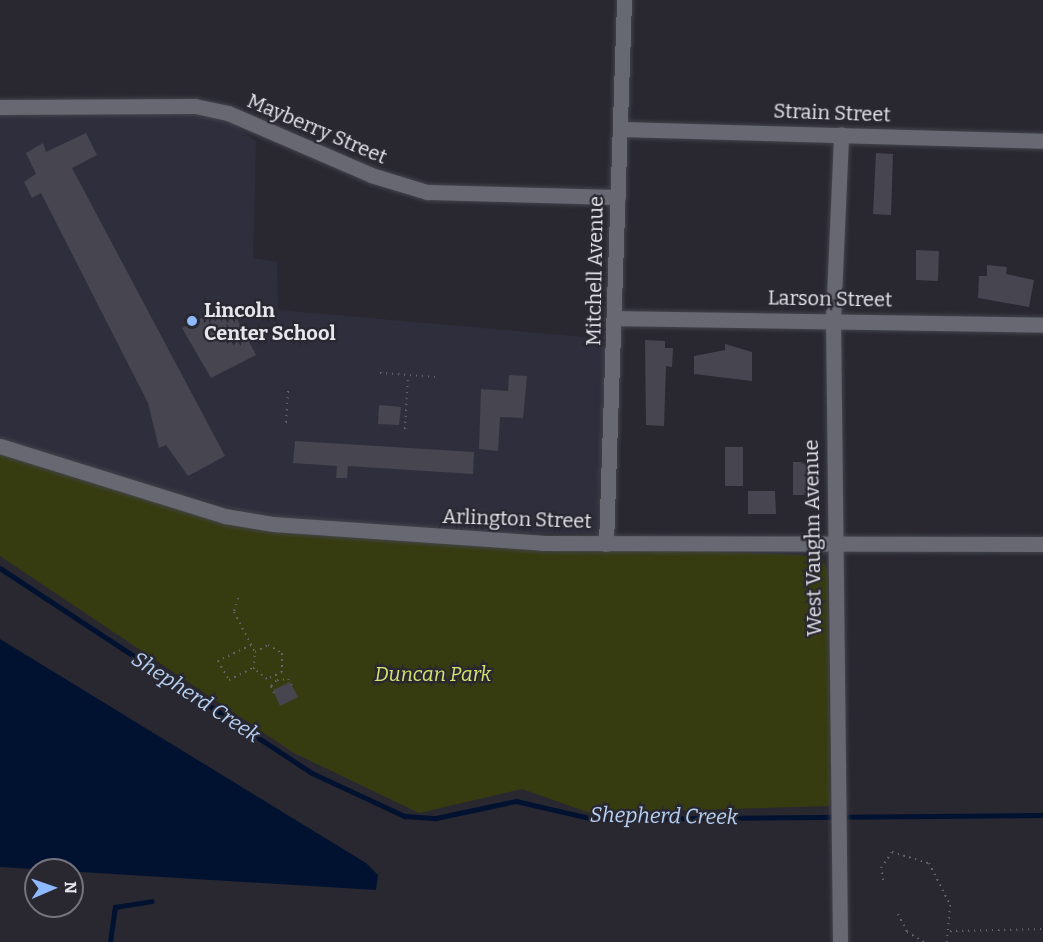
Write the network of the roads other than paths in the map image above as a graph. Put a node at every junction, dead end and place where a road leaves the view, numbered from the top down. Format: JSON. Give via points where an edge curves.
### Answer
{"nodes":[{"id":1,"x":624,"y":0,"type":"edge"},
{"id":2,"x":0,"y":107,"type":"edge"},
{"id":3,"x":620,"y":129,"type":"junction"},
{"id":4,"x":841,"y":134,"type":"junction"},
{"id":5,"x":1043,"y":141,"type":"edge"},
{"id":6,"x":618,"y":197,"type":"junction"},
{"id":7,"x":616,"y":318,"type":"junction"},
{"id":8,"x":832,"y":320,"type":"junction"},
{"id":9,"x":1043,"y":325,"type":"edge"},
{"id":10,"x":0,"y":446,"type":"edge"},
{"id":11,"x":606,"y":544,"type":"junction"},
{"id":12,"x":1043,"y":544,"type":"edge"},
{"id":13,"x":834,"y":547,"type":"junction"},
{"id":14,"x":840,"y":942,"type":"edge"}],
"edges":[{"from":1,"to":3,"type":"street","name":"Mitchell Avenue"},
{"from":2,"to":6,"type":"street","name":"Mayberry Street","via":[[195,106],[228,113],[370,176],[427,192]]},
{"from":3,"to":4,"type":"street","name":"Strain Street"},
{"from":3,"to":6,"type":"street","name":"Mitchell Avenue"},
{"from":4,"to":5,"type":"street","name":"Strain Street"},
{"from":4,"to":8,"type":"street","name":"West Vaughn Avenue"},
{"from":6,"to":7,"type":"street","name":"Mitchell Avenue"},
{"from":7,"to":8,"type":"street","name":"Larson Street"},
{"from":7,"to":11,"type":"street","name":"Mitchell Avenue"},
{"from":8,"to":9,"type":"street","name":"Larson Street"},
{"from":8,"to":13,"type":"street","name":"West Vaughn Avenue"},
{"from":10,"to":11,"type":"street","name":"Arlington Street","via":[[247,521]]},
{"from":11,"to":13,"type":"street","name":"Arlington Street"},
{"from":12,"to":13,"type":"street","name":"Arlington Street"},
{"from":13,"to":14,"type":"street","name":"West Vaughn Avenue"}]}
